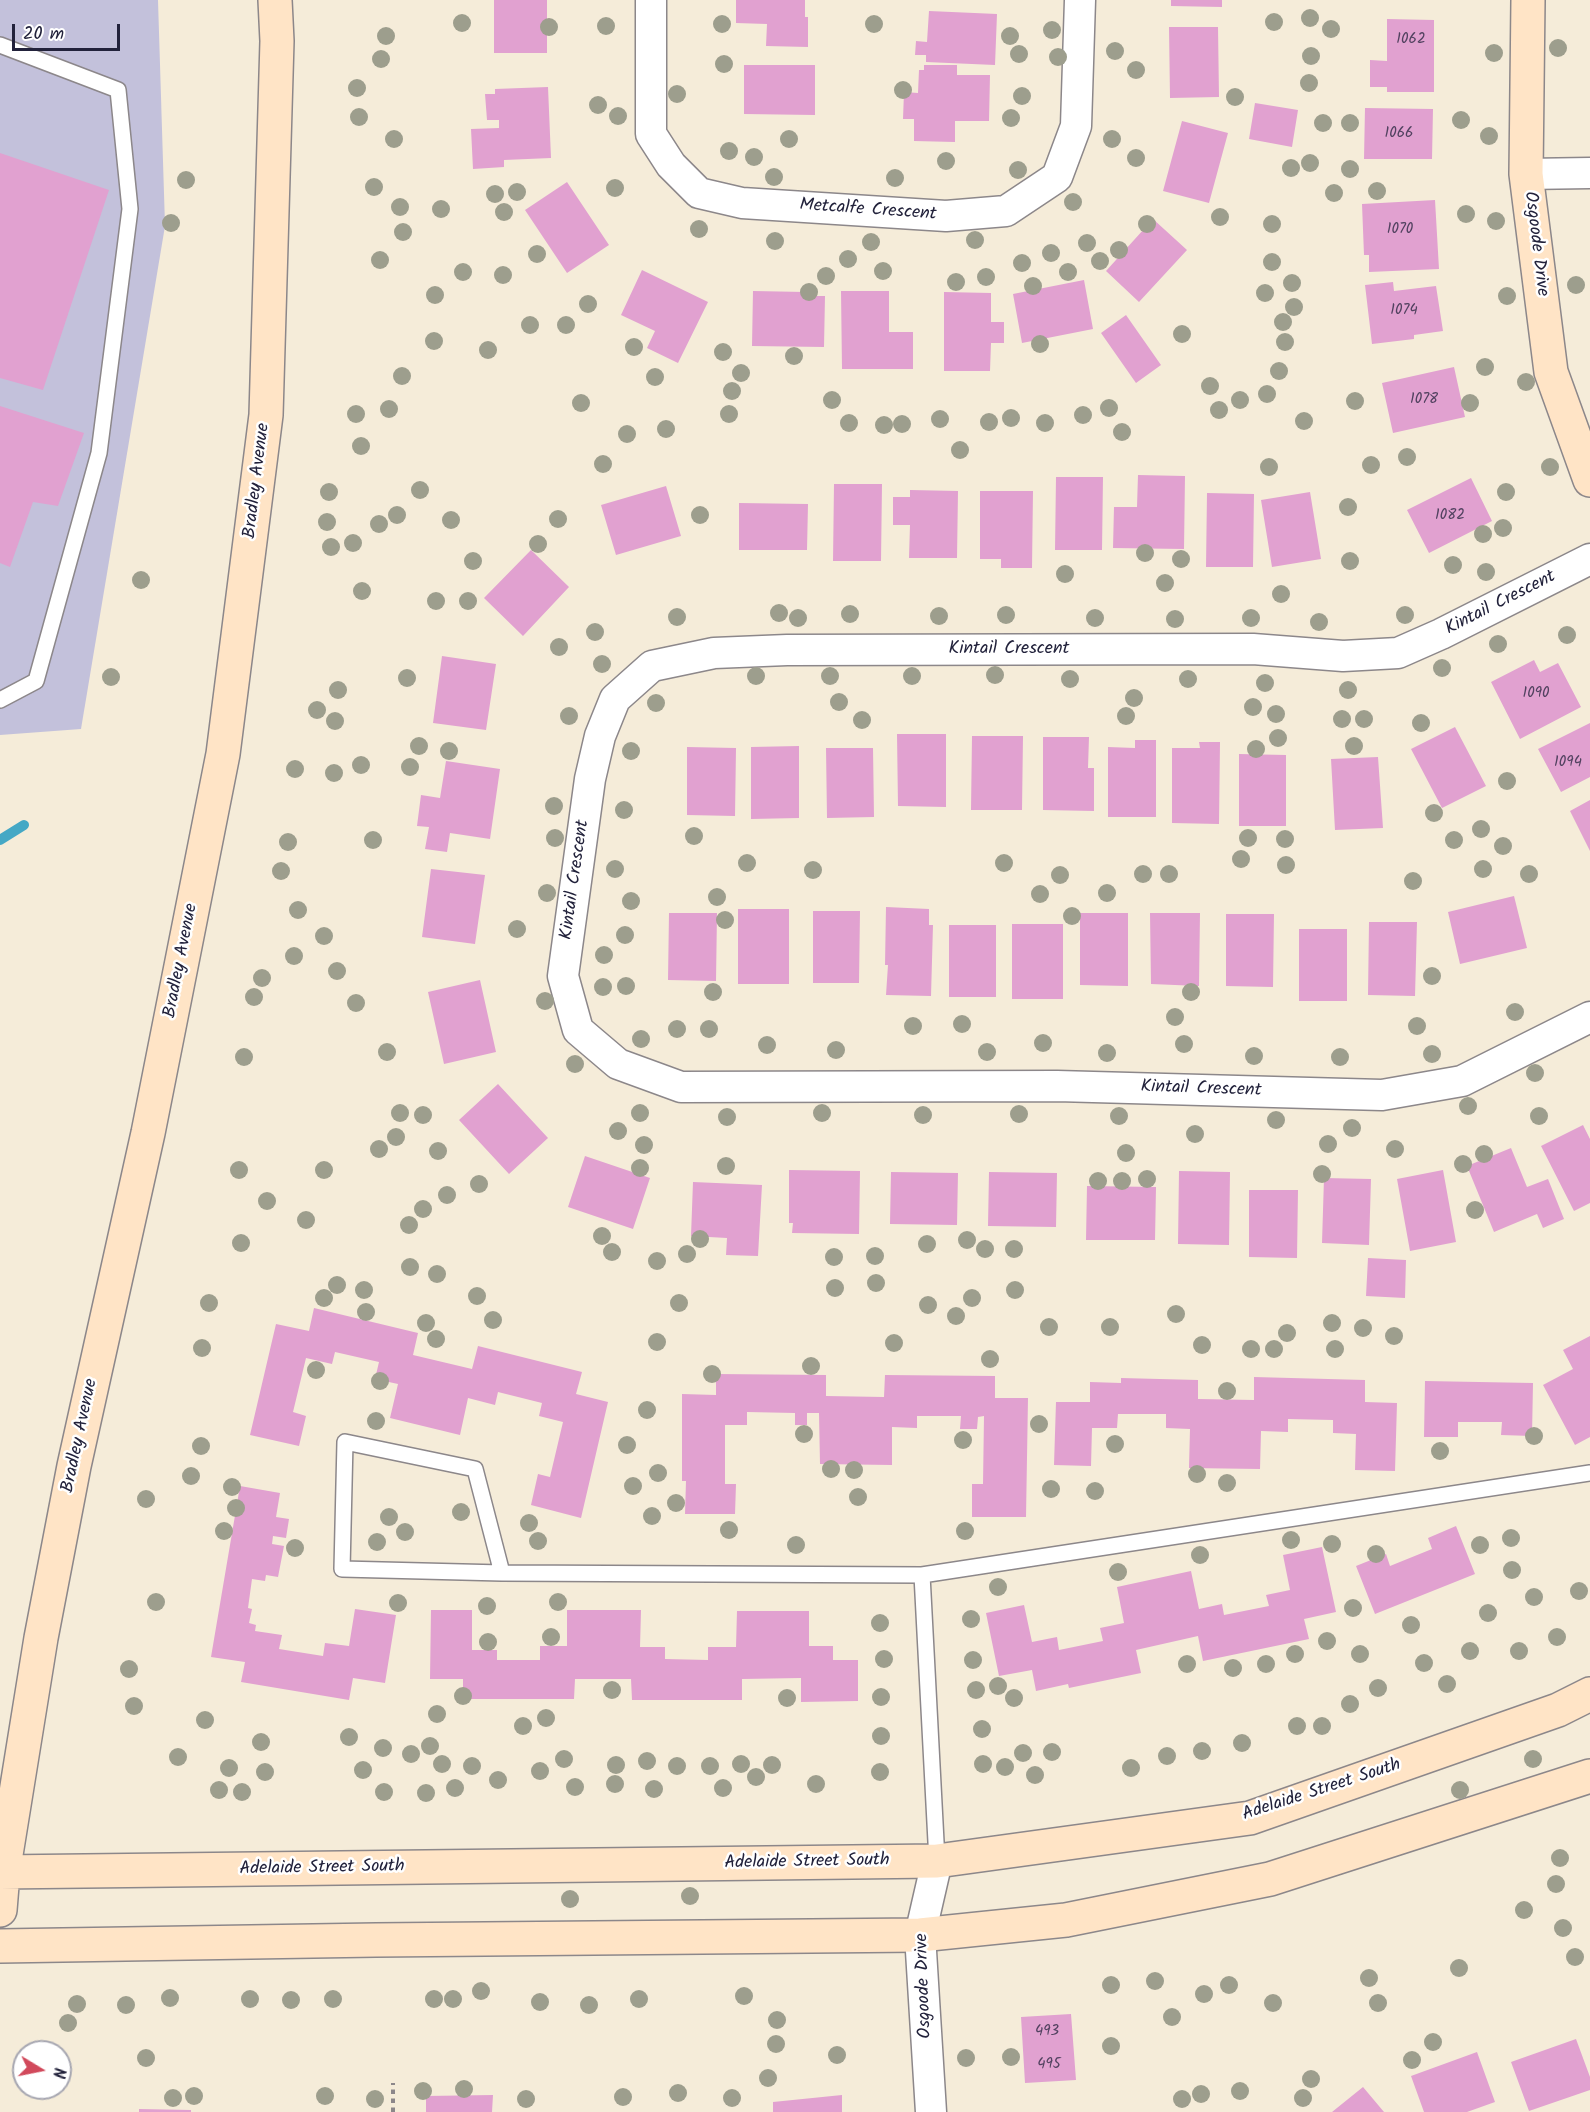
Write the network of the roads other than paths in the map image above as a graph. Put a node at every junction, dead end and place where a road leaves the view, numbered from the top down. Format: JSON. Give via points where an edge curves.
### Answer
{"nodes":[{"id":1,"x":274,"y":0,"type":"edge"},
{"id":2,"x":651,"y":0,"type":"edge"},
{"id":3,"x":1080,"y":0,"type":"edge"},
{"id":4,"x":1528,"y":0,"type":"edge"},
{"id":5,"x":0,"y":45,"type":"edge"},
{"id":6,"x":1590,"y":173,"type":"edge"},
{"id":7,"x":1526,"y":174,"type":"junction"},
{"id":8,"x":1590,"y":480,"type":"edge"},
{"id":9,"x":1590,"y":559,"type":"edge"},
{"id":10,"x":0,"y":700,"type":"edge"},
{"id":11,"x":1590,"y":1017,"type":"edge"},
{"id":12,"x":1590,"y":1473,"type":"edge"},
{"id":13,"x":502,"y":1573,"type":"junction"},
{"id":14,"x":922,"y":1575,"type":"junction"},
{"id":15,"x":1590,"y":1694,"type":"edge"},
{"id":16,"x":1590,"y":1776,"type":"edge"},
{"id":17,"x":937,"y":1861,"type":"junction"},
{"id":18,"x":2,"y":1873,"type":"edge"},
{"id":19,"x":0,"y":1910,"type":"edge"},
{"id":20,"x":920,"y":1935,"type":"junction"},
{"id":21,"x":0,"y":1946,"type":"edge"},
{"id":22,"x":931,"y":2112,"type":"edge"}],
"edges":[{"from":1,"to":18,"type":"street","name":"Bradley Avenue","via":[[277,41],[266,415],[223,754],[148,1133],[74,1466]]},
{"from":2,"to":3,"type":"street","name":"Metcalfe Crescent","via":[[651,134],[671,165],[699,193],[742,203],[946,216],[1006,211],[1058,177],[1076,126]]},
{"from":4,"to":7,"type":"street","name":"Osgoode Drive"},
{"from":5,"to":10,"type":"lane","via":[[118,90],[130,209],[99,453],[36,681]]},
{"from":6,"to":7,"type":"street"},
{"from":7,"to":8,"type":"street","name":"Osgoode Drive","via":[[1551,372]]},
{"from":9,"to":11,"type":"street","name":"Kintail Crescent","via":[[1398,653],[1343,656],[1253,650],[787,650],[714,653],[652,666],[615,699],[600,736],[590,779],[563,976],[578,1030],[618,1064],[681,1087],[1057,1086],[1382,1095],[1462,1081]]},
{"from":12,"to":14,"type":"lane"},
{"from":13,"to":13,"type":"lane","via":[[342,1569],[345,1442],[475,1469]]},
{"from":13,"to":14,"type":"lane"},
{"from":14,"to":17,"type":"lane"},
{"from":15,"to":17,"type":"street","name":"Adelaide Street South","via":[[1558,1710],[1250,1818]]},
{"from":16,"to":20,"type":"street","via":[[1270,1879],[1066,1920]]},
{"from":17,"to":18,"type":"street","name":"Adelaide Street South"},
{"from":17,"to":20,"type":"street","name":"Osgoode Drive"},
{"from":18,"to":19,"type":"street","name":"Bradley Avenue"},
{"from":20,"to":21,"type":"street"},
{"from":20,"to":22,"type":"street","name":"Osgoode Drive"}]}
